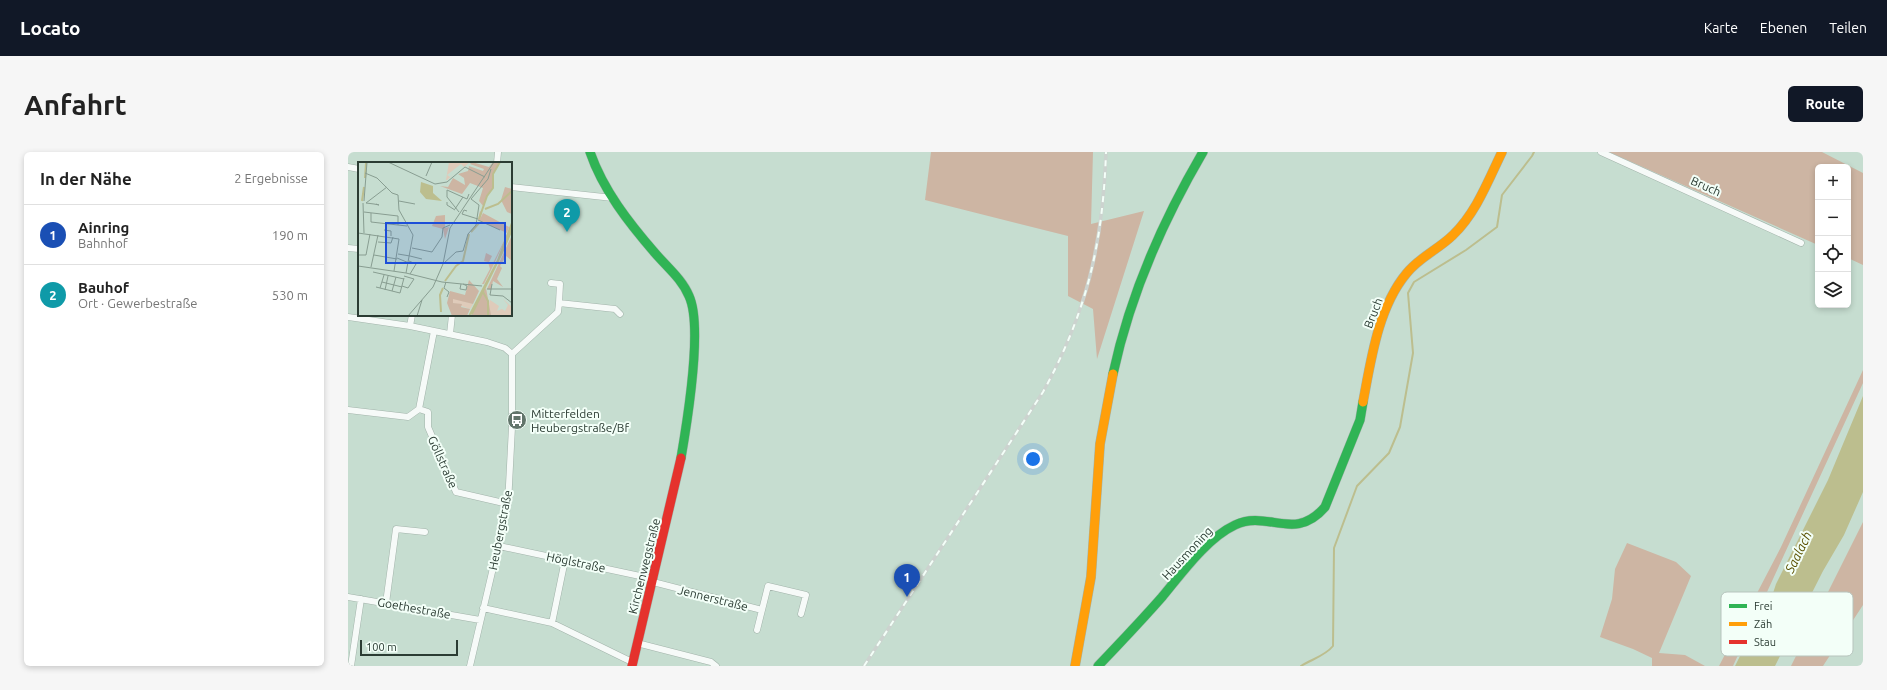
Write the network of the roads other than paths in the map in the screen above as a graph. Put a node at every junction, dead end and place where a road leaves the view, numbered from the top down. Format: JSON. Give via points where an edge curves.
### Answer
{"nodes":[{"id":1,"x":498,"y":152,"type":"edge"},
{"id":2,"x":590,"y":152,"type":"edge"},
{"id":3,"x":1203,"y":152,"type":"edge"},
{"id":4,"x":1502,"y":152,"type":"edge"},
{"id":5,"x":1601,"y":152,"type":"edge"},
{"id":6,"x":497,"y":162,"type":"edge"},
{"id":7,"x":348,"y":168,"type":"edge"},
{"id":8,"x":358,"y":169,"type":"edge"},
{"id":9,"x":512,"y":188,"type":"edge"},
{"id":10,"x":613,"y":198,"type":"junction"},
{"id":11,"x":1801,"y":243,"type":"dead end"},
{"id":12,"x":348,"y":248,"type":"edge"},
{"id":13,"x":358,"y":249,"type":"edge"},
{"id":14,"x":551,"y":283,"type":"dead end"},
{"id":15,"x":559,"y":303,"type":"junction"},
{"id":16,"x":620,"y":314,"type":"dead end"},
{"id":17,"x":412,"y":316,"type":"edge"},
{"id":18,"x":452,"y":316,"type":"edge"},
{"id":19,"x":348,"y":317,"type":"edge"},
{"id":20,"x":410,"y":326,"type":"junction"},
{"id":21,"x":434,"y":331,"type":"junction"},
{"id":22,"x":450,"y":334,"type":"junction"},
{"id":23,"x":512,"y":354,"type":"junction"},
{"id":24,"x":419,"y":409,"type":"junction"},
{"id":25,"x":348,"y":410,"type":"edge"},
{"id":26,"x":508,"y":504,"type":"junction"},
{"id":27,"x":1321,"y":513,"type":"joint"},
{"id":28,"x":425,"y":532,"type":"dead end"},
{"id":29,"x":499,"y":546,"type":"junction"},
{"id":30,"x":565,"y":560,"type":"junction"},
{"id":31,"x":654,"y":581,"type":"junction"},
{"id":32,"x":348,"y":596,"type":"edge"},
{"id":33,"x":361,"y":599,"type":"junction"},
{"id":34,"x":386,"y":603,"type":"junction"},
{"id":35,"x":483,"y":608,"type":"junction"},
{"id":36,"x":762,"y":610,"type":"junction"},
{"id":37,"x":801,"y":614,"type":"dead end"},
{"id":38,"x":480,"y":620,"type":"junction"},
{"id":39,"x":552,"y":623,"type":"junction"},
{"id":40,"x":758,"y":630,"type":"dead end"},
{"id":41,"x":637,"y":643,"type":"junction"},
{"id":42,"x":350,"y":658,"type":"edge"},
{"id":43,"x":632,"y":664,"type":"edge"},
{"id":44,"x":351,"y":666,"type":"edge"},
{"id":45,"x":470,"y":666,"type":"edge"},
{"id":46,"x":716,"y":666,"type":"edge"},
{"id":47,"x":1075,"y":666,"type":"edge"},
{"id":48,"x":1098,"y":666,"type":"edge"}],
"edges":[{"from":1,"to":6,"type":"street"},
{"from":2,"to":10,"type":"street","name":"Kirchenwegstraße","via":[[596,172]]},
{"from":3,"to":47,"type":"street","via":[[1180,190],[1139,281],[1112,372],[1100,447],[1090,578]]},
{"from":4,"to":27,"type":"street","name":"Bruch","via":[[1473,211],[1453,235],[1406,273],[1391,298],[1375,340],[1360,420]]},
{"from":5,"to":11,"type":"street","name":"Bruch"},
{"from":7,"to":8,"type":"street"},
{"from":9,"to":10,"type":"street"},
{"from":10,"to":31,"type":"street","name":"Kirchenwegstraße","via":[[651,250],[688,291],[693,302],[695,327],[687,429]]},
{"from":12,"to":13,"type":"street"},
{"from":14,"to":15,"type":"street","via":[[560,284]]},
{"from":15,"to":16,"type":"street","via":[[615,309]]},
{"from":15,"to":23,"type":"street","via":[[558,312]]},
{"from":17,"to":20,"type":"street"},
{"from":18,"to":22,"type":"street"},
{"from":19,"to":20,"type":"street"},
{"from":20,"to":21,"type":"street"},
{"from":21,"to":22,"type":"street"},
{"from":21,"to":24,"type":"street"},
{"from":22,"to":23,"type":"street","via":[[487,342],[505,348]]},
{"from":23,"to":26,"type":"street","name":"Heubergstraße"},
{"from":24,"to":25,"type":"street","via":[[408,417]]},
{"from":24,"to":26,"type":"street","name":"Göllstraße","via":[[428,412],[428,427],[456,492]]},
{"from":26,"to":29,"type":"street","name":"Heubergstraße"},
{"from":27,"to":48,"type":"street","name":"Hausmoning","via":[[1306,524],[1248,520],[1235,524],[1214,539]]},
{"from":28,"to":34,"type":"street","via":[[396,529]]},
{"from":29,"to":30,"type":"street","name":"Höglstraße"},
{"from":29,"to":35,"type":"street","name":"Heubergstraße"},
{"from":30,"to":31,"type":"street","name":"Höglstraße"},
{"from":30,"to":39,"type":"street"},
{"from":31,"to":36,"type":"street","name":"Jennerstraße"},
{"from":31,"to":41,"type":"street","name":"Kirchenwegstraße"},
{"from":32,"to":33,"type":"street","name":"Goethestraße"},
{"from":33,"to":34,"type":"street","name":"Goethestraße"},
{"from":33,"to":42,"type":"street"},
{"from":34,"to":38,"type":"street","name":"Goethestraße"},
{"from":35,"to":38,"type":"street","name":"Heubergstraße"},
{"from":35,"to":39,"type":"street"},
{"from":36,"to":37,"type":"street","name":"Jennerstraße","via":[[768,586],[806,595]]},
{"from":36,"to":40,"type":"street"},
{"from":38,"to":45,"type":"street","name":"Heubergstraße"},
{"from":39,"to":43,"type":"street"},
{"from":41,"to":43,"type":"street","name":"Kirchenwegstraße"},
{"from":41,"to":46,"type":"street","via":[[711,662]]},
{"from":42,"to":44,"type":"street"}]}
